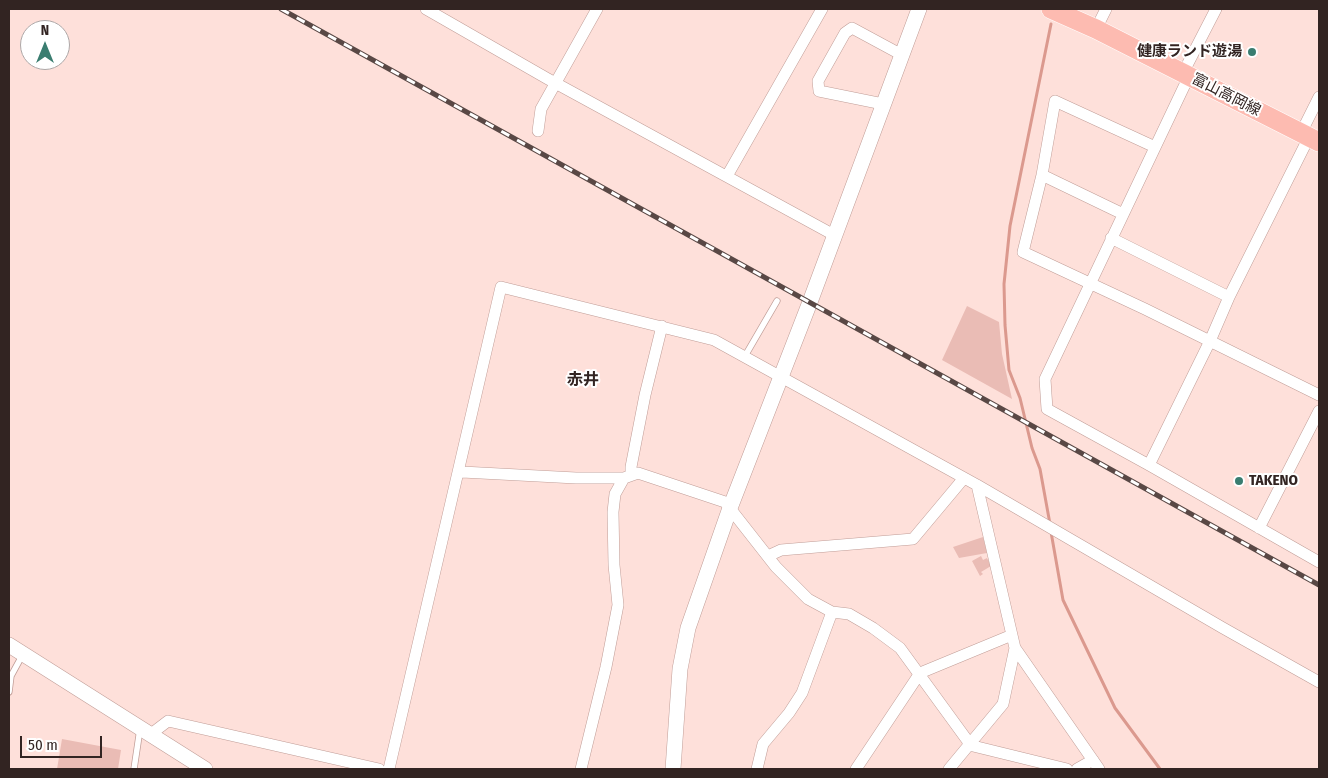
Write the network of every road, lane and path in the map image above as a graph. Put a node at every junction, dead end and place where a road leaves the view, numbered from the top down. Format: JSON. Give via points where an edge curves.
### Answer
{"nodes":[{"id":1,"x":426,"y":9,"type":"edge"},
{"id":2,"x":597,"y":9,"type":"edge"},
{"id":3,"x":822,"y":9,"type":"edge"},
{"id":4,"x":919,"y":9,"type":"edge"},
{"id":5,"x":1051,"y":9,"type":"edge"},
{"id":6,"x":1106,"y":9,"type":"edge"},
{"id":7,"x":1216,"y":9,"type":"edge"},
{"id":8,"x":1096,"y":29,"type":"junction"},
{"id":9,"x":902,"y":55,"type":"junction"},
{"id":10,"x":1186,"y":74,"type":"junction"},
{"id":11,"x":556,"y":83,"type":"junction"},
{"id":12,"x":1319,"y":97,"type":"edge"},
{"id":13,"x":883,"y":104,"type":"junction"},
{"id":14,"x":538,"y":131,"type":"dead end"},
{"id":15,"x":1310,"y":137,"type":"edge"},
{"id":16,"x":1155,"y":147,"type":"junction"},
{"id":17,"x":1042,"y":175,"type":"junction"},
{"id":18,"x":726,"y":176,"type":"junction"},
{"id":19,"x":1123,"y":214,"type":"junction"},
{"id":20,"x":834,"y":235,"type":"junction"},
{"id":21,"x":1111,"y":238,"type":"junction"},
{"id":22,"x":1090,"y":282,"type":"junction"},
{"id":23,"x":1229,"y":297,"type":"junction"},
{"id":24,"x":776,"y":301,"type":"dead end"},
{"id":25,"x":662,"y":326,"type":"junction"},
{"id":26,"x":1210,"y":341,"type":"junction"},
{"id":27,"x":745,"y":356,"type":"junction"},
{"id":28,"x":780,"y":376,"type":"junction"},
{"id":29,"x":1319,"y":395,"type":"edge"},
{"id":30,"x":1319,"y":411,"type":"edge"},
{"id":31,"x":1149,"y":464,"type":"junction"},
{"id":32,"x":459,"y":468,"type":"junction"},
{"id":33,"x":628,"y":476,"type":"junction"},
{"id":34,"x":964,"y":478,"type":"junction"},
{"id":35,"x":977,"y":485,"type":"junction"},
{"id":36,"x":730,"y":508,"type":"junction"},
{"id":37,"x":1259,"y":528,"type":"junction"},
{"id":38,"x":768,"y":556,"type":"junction"},
{"id":39,"x":1319,"y":562,"type":"edge"},
{"id":40,"x":832,"y":612,"type":"junction"},
{"id":41,"x":1012,"y":635,"type":"junction"},
{"id":42,"x":9,"y":645,"type":"edge"},
{"id":43,"x":1015,"y":648,"type":"junction"},
{"id":44,"x":23,"y":654,"type":"junction"},
{"id":45,"x":920,"y":673,"type":"junction"},
{"id":46,"x":1319,"y":682,"type":"edge"},
{"id":47,"x":9,"y":692,"type":"edge"},
{"id":48,"x":145,"y":731,"type":"junction"},
{"id":49,"x":969,"y":745,"type":"junction"},
{"id":50,"x":1096,"y":765,"type":"edge"},
{"id":51,"x":134,"y":769,"type":"edge"},
{"id":52,"x":205,"y":769,"type":"edge"},
{"id":53,"x":379,"y":769,"type":"edge"},
{"id":54,"x":389,"y":769,"type":"edge"},
{"id":55,"x":581,"y":769,"type":"edge"},
{"id":56,"x":673,"y":769,"type":"edge"},
{"id":57,"x":757,"y":769,"type":"edge"},
{"id":58,"x":856,"y":769,"type":"edge"},
{"id":59,"x":949,"y":769,"type":"edge"},
{"id":60,"x":1067,"y":769,"type":"edge"},
{"id":61,"x":1077,"y":769,"type":"edge"}],
"edges":[{"from":1,"to":11,"type":"street"},
{"from":2,"to":11,"type":"street"},
{"from":3,"to":18,"type":"street"},
{"from":4,"to":9,"type":"street"},
{"from":5,"to":8,"type":"main road","name":"富山高岡線"},
{"from":6,"to":8,"type":"street"},
{"from":7,"to":10,"type":"street"},
{"from":8,"to":10,"type":"main road","name":"富山高岡線"},
{"from":9,"to":13,"type":"street"},
{"from":9,"to":13,"type":"street","via":[[852,28],[845,33],[818,81],[819,91]]},
{"from":10,"to":15,"type":"main road","name":"富山高岡線"},
{"from":10,"to":16,"type":"street"},
{"from":11,"to":14,"type":"street","via":[[541,109]]},
{"from":11,"to":18,"type":"street"},
{"from":12,"to":15,"type":"street"},
{"from":13,"to":20,"type":"street"},
{"from":15,"to":23,"type":"street"},
{"from":16,"to":17,"type":"street","via":[[1055,101]]},
{"from":16,"to":19,"type":"street"},
{"from":17,"to":19,"type":"street"},
{"from":17,"to":22,"type":"street","via":[[1023,252]]},
{"from":18,"to":20,"type":"street"},
{"from":19,"to":21,"type":"street"},
{"from":20,"to":28,"type":"street"},
{"from":21,"to":22,"type":"street"},
{"from":21,"to":23,"type":"street"},
{"from":22,"to":26,"type":"street"},
{"from":22,"to":31,"type":"street","via":[[1045,379],[1047,409]]},
{"from":23,"to":26,"type":"street"},
{"from":24,"to":27,"type":"lane"},
{"from":25,"to":27,"type":"street","via":[[714,340]]},
{"from":25,"to":32,"type":"street","via":[[501,287]]},
{"from":25,"to":33,"type":"street"},
{"from":26,"to":29,"type":"street"},
{"from":26,"to":31,"type":"street"},
{"from":27,"to":28,"type":"street"},
{"from":28,"to":34,"type":"street"},
{"from":28,"to":36,"type":"street"},
{"from":30,"to":37,"type":"street"},
{"from":31,"to":37,"type":"street"},
{"from":32,"to":33,"type":"street","via":[[462,472],[576,478]]},
{"from":32,"to":54,"type":"street"},
{"from":33,"to":36,"type":"street","via":[[638,473],[725,502]]},
{"from":33,"to":55,"type":"street","via":[[615,494],[613,512],[618,604]]},
{"from":34,"to":35,"type":"street"},
{"from":34,"to":38,"type":"street","via":[[913,539],[781,550]]},
{"from":35,"to":41,"type":"street"},
{"from":35,"to":46,"type":"street"},
{"from":36,"to":38,"type":"street"},
{"from":36,"to":56,"type":"street","via":[[688,628],[680,669]]},
{"from":37,"to":39,"type":"street"},
{"from":38,"to":40,"type":"street","via":[[808,599]]},
{"from":40,"to":45,"type":"street","via":[[849,614],[872,628],[900,648]]},
{"from":40,"to":57,"type":"street","via":[[802,693],[763,744]]},
{"from":41,"to":43,"type":"street"},
{"from":41,"to":45,"type":"street"},
{"from":42,"to":44,"type":"street"},
{"from":43,"to":49,"type":"street","via":[[1004,704]]},
{"from":43,"to":50,"type":"street"},
{"from":44,"to":47,"type":"lane","via":[[11,676]]},
{"from":44,"to":48,"type":"street"},
{"from":45,"to":49,"type":"street"},
{"from":45,"to":58,"type":"street"},
{"from":48,"to":51,"type":"lane"},
{"from":48,"to":52,"type":"street"},
{"from":48,"to":53,"type":"street","via":[[168,721]]},
{"from":49,"to":59,"type":"street"},
{"from":49,"to":60,"type":"street"},
{"from":50,"to":61,"type":"street"}]}
